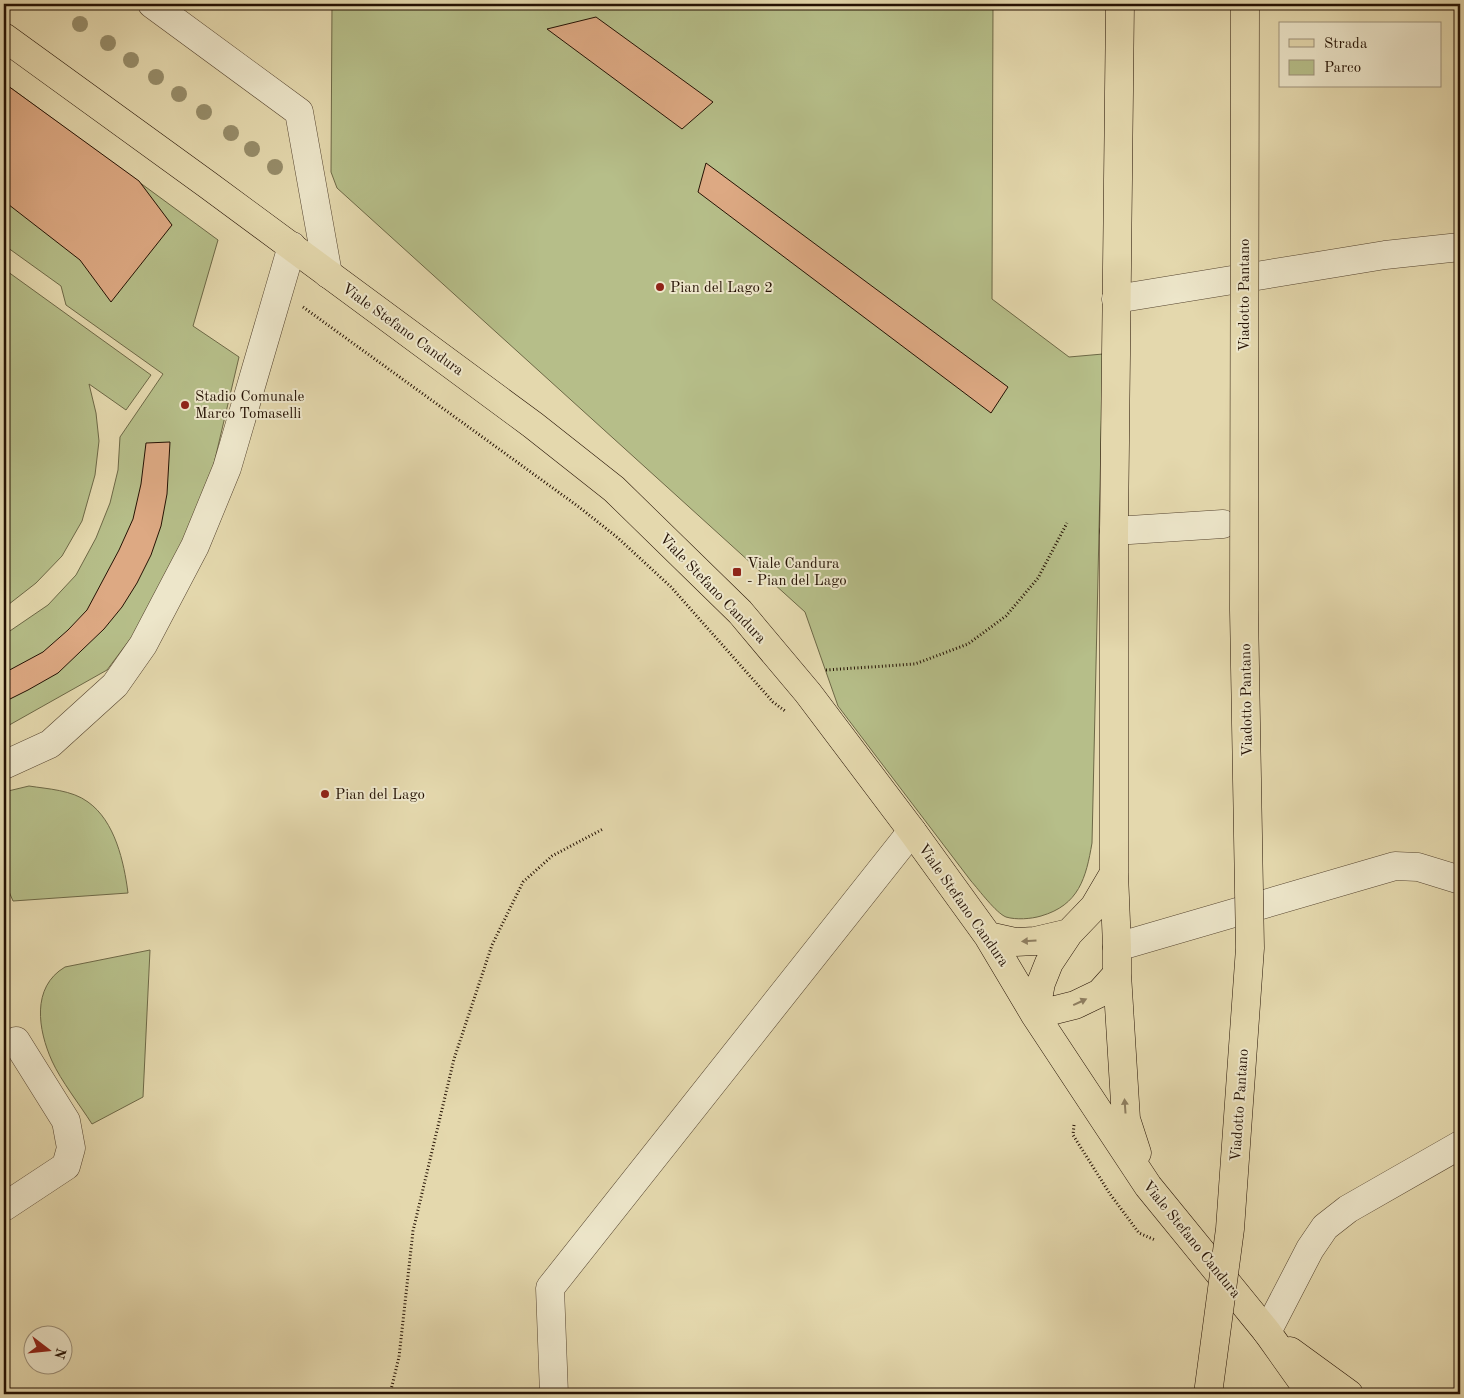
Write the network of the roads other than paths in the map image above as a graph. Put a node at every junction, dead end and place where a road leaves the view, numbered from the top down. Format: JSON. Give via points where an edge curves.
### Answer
{"nodes":[{"id":1,"x":152,"y":4,"type":"edge"},
{"id":2,"x":1120,"y":4,"type":"edge"},
{"id":3,"x":1245,"y":4,"type":"edge"},
{"id":4,"x":4,"y":37,"type":"edge"},
{"id":5,"x":292,"y":246,"type":"junction"},
{"id":6,"x":1460,"y":247,"type":"edge"},
{"id":7,"x":328,"y":274,"type":"junction"},
{"id":8,"x":1116,"y":299,"type":"junction"},
{"id":9,"x":1223,"y":524,"type":"dead end"},
{"id":10,"x":1114,"y":531,"type":"junction"},
{"id":11,"x":4,"y":765,"type":"edge"},
{"id":12,"x":912,"y":831,"type":"junction"},
{"id":13,"x":1114,"y":873,"type":"junction"},
{"id":14,"x":1460,"y":880,"type":"edge"},
{"id":15,"x":1069,"y":933,"type":"junction"},
{"id":16,"x":988,"y":936,"type":"junction"},
{"id":17,"x":1117,"y":947,"type":"junction"},
{"id":18,"x":1117,"y":974,"type":"junction"},
{"id":19,"x":1035,"y":1015,"type":"junction"},
{"id":20,"x":16,"y":1041,"type":"dead end"},
{"id":21,"x":1460,"y":1145,"type":"edge"},
{"id":22,"x":1148,"y":1186,"type":"junction"},
{"id":23,"x":4,"y":1207,"type":"edge"},
{"id":24,"x":1267,"y":1332,"type":"junction"},
{"id":25,"x":554,"y":1394,"type":"edge"},
{"id":26,"x":1208,"y":1394,"type":"edge"},
{"id":27,"x":1311,"y":1394,"type":"edge"},
{"id":28,"x":1349,"y":1394,"type":"edge"}],
"edges":[{"from":1,"to":7,"type":"street","via":[[300,112]]},
{"from":2,"to":8,"type":"main road"},
{"from":3,"to":26,"type":"main road","name":"Viadotto Pantano","bridge":true,"via":[[1244,610],[1250,948],[1230,1229]]},
{"from":4,"to":5,"type":"main road","name":"Viale Stefano Candura"},
{"from":5,"to":7,"type":"main road","name":"Viale Stefano Candura"},
{"from":5,"to":11,"type":"street","via":[[227,468],[195,546],[143,645],[115,685],[50,744]]},
{"from":6,"to":8,"type":"street","via":[[1385,255]]},
{"from":7,"to":12,"type":"main road","name":"Viale Stefano Candura","via":[[614,489],[740,612],[791,672]]},
{"from":8,"to":10,"type":"main road"},
{"from":9,"to":10,"type":"street"},
{"from":10,"to":13,"type":"main road"},
{"from":12,"to":16,"type":"main road","name":"Viale Stefano Candura"},
{"from":12,"to":25,"type":"street","via":[[550,1288]]},
{"from":13,"to":15,"type":"main road","via":[[1094,907]]},
{"from":13,"to":17,"type":"main road"},
{"from":14,"to":17,"type":"street","via":[[1418,867],[1395,866]]},
{"from":15,"to":16,"type":"main road","one_way":true,"via":[[1035,942],[1015,942]]},
{"from":15,"to":19,"type":"main road","via":[[1048,963]]},
{"from":16,"to":19,"type":"main road","name":"Viale Stefano Candura"},
{"from":17,"to":18,"type":"main road"},
{"from":19,"to":18,"type":"main road","one_way":true,"via":[[1075,1006],[1100,993]]},
{"from":22,"to":18,"type":"main road","one_way":true,"via":[[1126,1119]]},
{"from":19,"to":22,"type":"main road","name":"Viale Stefano Candura"},
{"from":20,"to":23,"type":"street","via":[[66,1121],[71,1148],[66,1166]]},
{"from":21,"to":24,"type":"street","via":[[1348,1209],[1325,1227]]},
{"from":22,"to":24,"type":"main road","name":"Viale Stefano Candura"},
{"from":24,"to":27,"type":"main road","name":"Viale Stefano Candura"},
{"from":24,"to":28,"type":"main road","name":"Viale Stefano Candura"}]}
